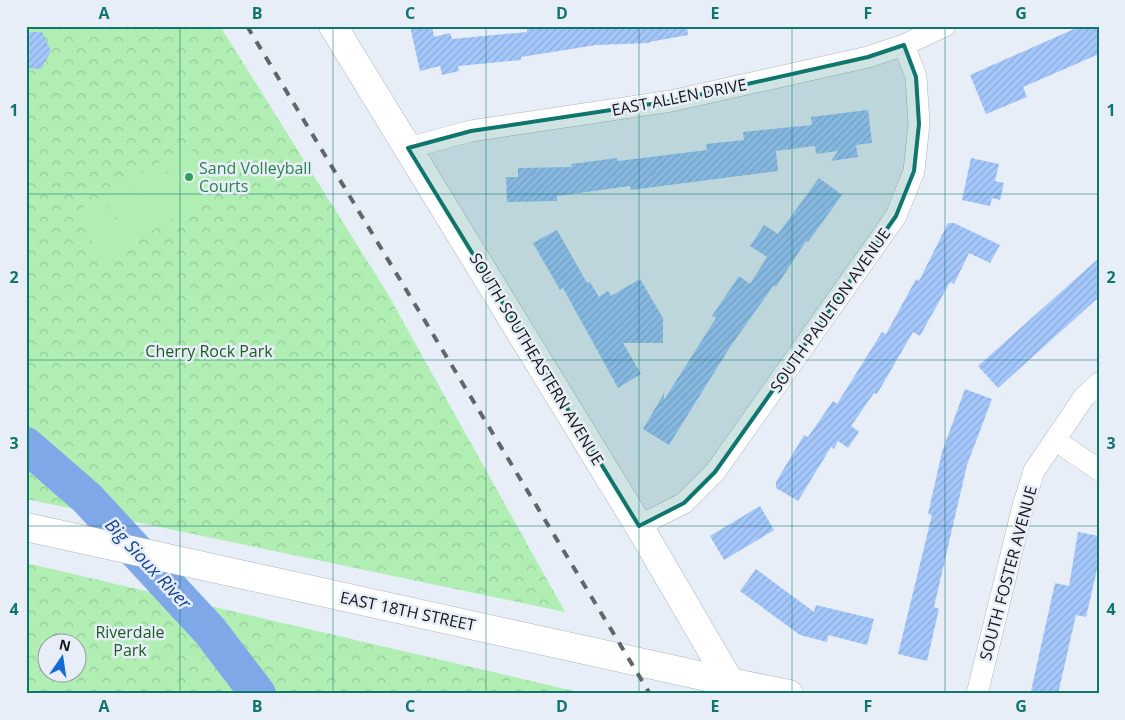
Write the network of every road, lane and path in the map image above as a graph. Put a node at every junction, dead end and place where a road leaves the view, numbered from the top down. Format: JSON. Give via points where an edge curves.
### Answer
{"nodes":[{"id":1,"x":333,"y":26,"type":"edge"},
{"id":2,"x":945,"y":26,"type":"edge"},
{"id":3,"x":904,"y":45,"type":"junction"},
{"id":4,"x":408,"y":148,"type":"junction"},
{"id":5,"x":1099,"y":383,"type":"edge"},
{"id":6,"x":1055,"y":440,"type":"junction"},
{"id":7,"x":1099,"y":470,"type":"edge"},
{"id":8,"x":26,"y":526,"type":"edge"},
{"id":9,"x":639,"y":526,"type":"junction"},
{"id":10,"x":734,"y":688,"type":"edge"},
{"id":11,"x":789,"y":694,"type":"edge"},
{"id":12,"x":977,"y":694,"type":"edge"}],
"edges":[{"from":1,"to":4,"type":"street","name":"SOUTH SOUTHEASTERN AVENUE"},
{"from":2,"to":3,"type":"street","name":"EAST ALLEN DRIVE"},
{"from":3,"to":4,"type":"street","name":"EAST ALLEN DRIVE","via":[[868,57],[671,101],[471,131]]},
{"from":3,"to":9,"type":"street","name":"SOUTH PAULTON AVENUE","via":[[916,77],[919,124],[914,172],[896,216],[715,472],[684,502]]},
{"from":4,"to":9,"type":"street","name":"SOUTH SOUTHEASTERN AVENUE"},
{"from":5,"to":6,"type":"street","name":"SOUTH FOSTER AVENUE","via":[[1084,396]]},
{"from":6,"to":7,"type":"street"},
{"from":6,"to":12,"type":"street","name":"SOUTH FOSTER AVENUE","via":[[1034,471],[1023,506]]},
{"from":8,"to":10,"type":"street","name":"EAST 18TH STREET"},
{"from":9,"to":10,"type":"street","name":"SOUTH SOUTHEASTERN AVENUE"},
{"from":10,"to":11,"type":"street","name":"EAST 18TH STREET"}]}
